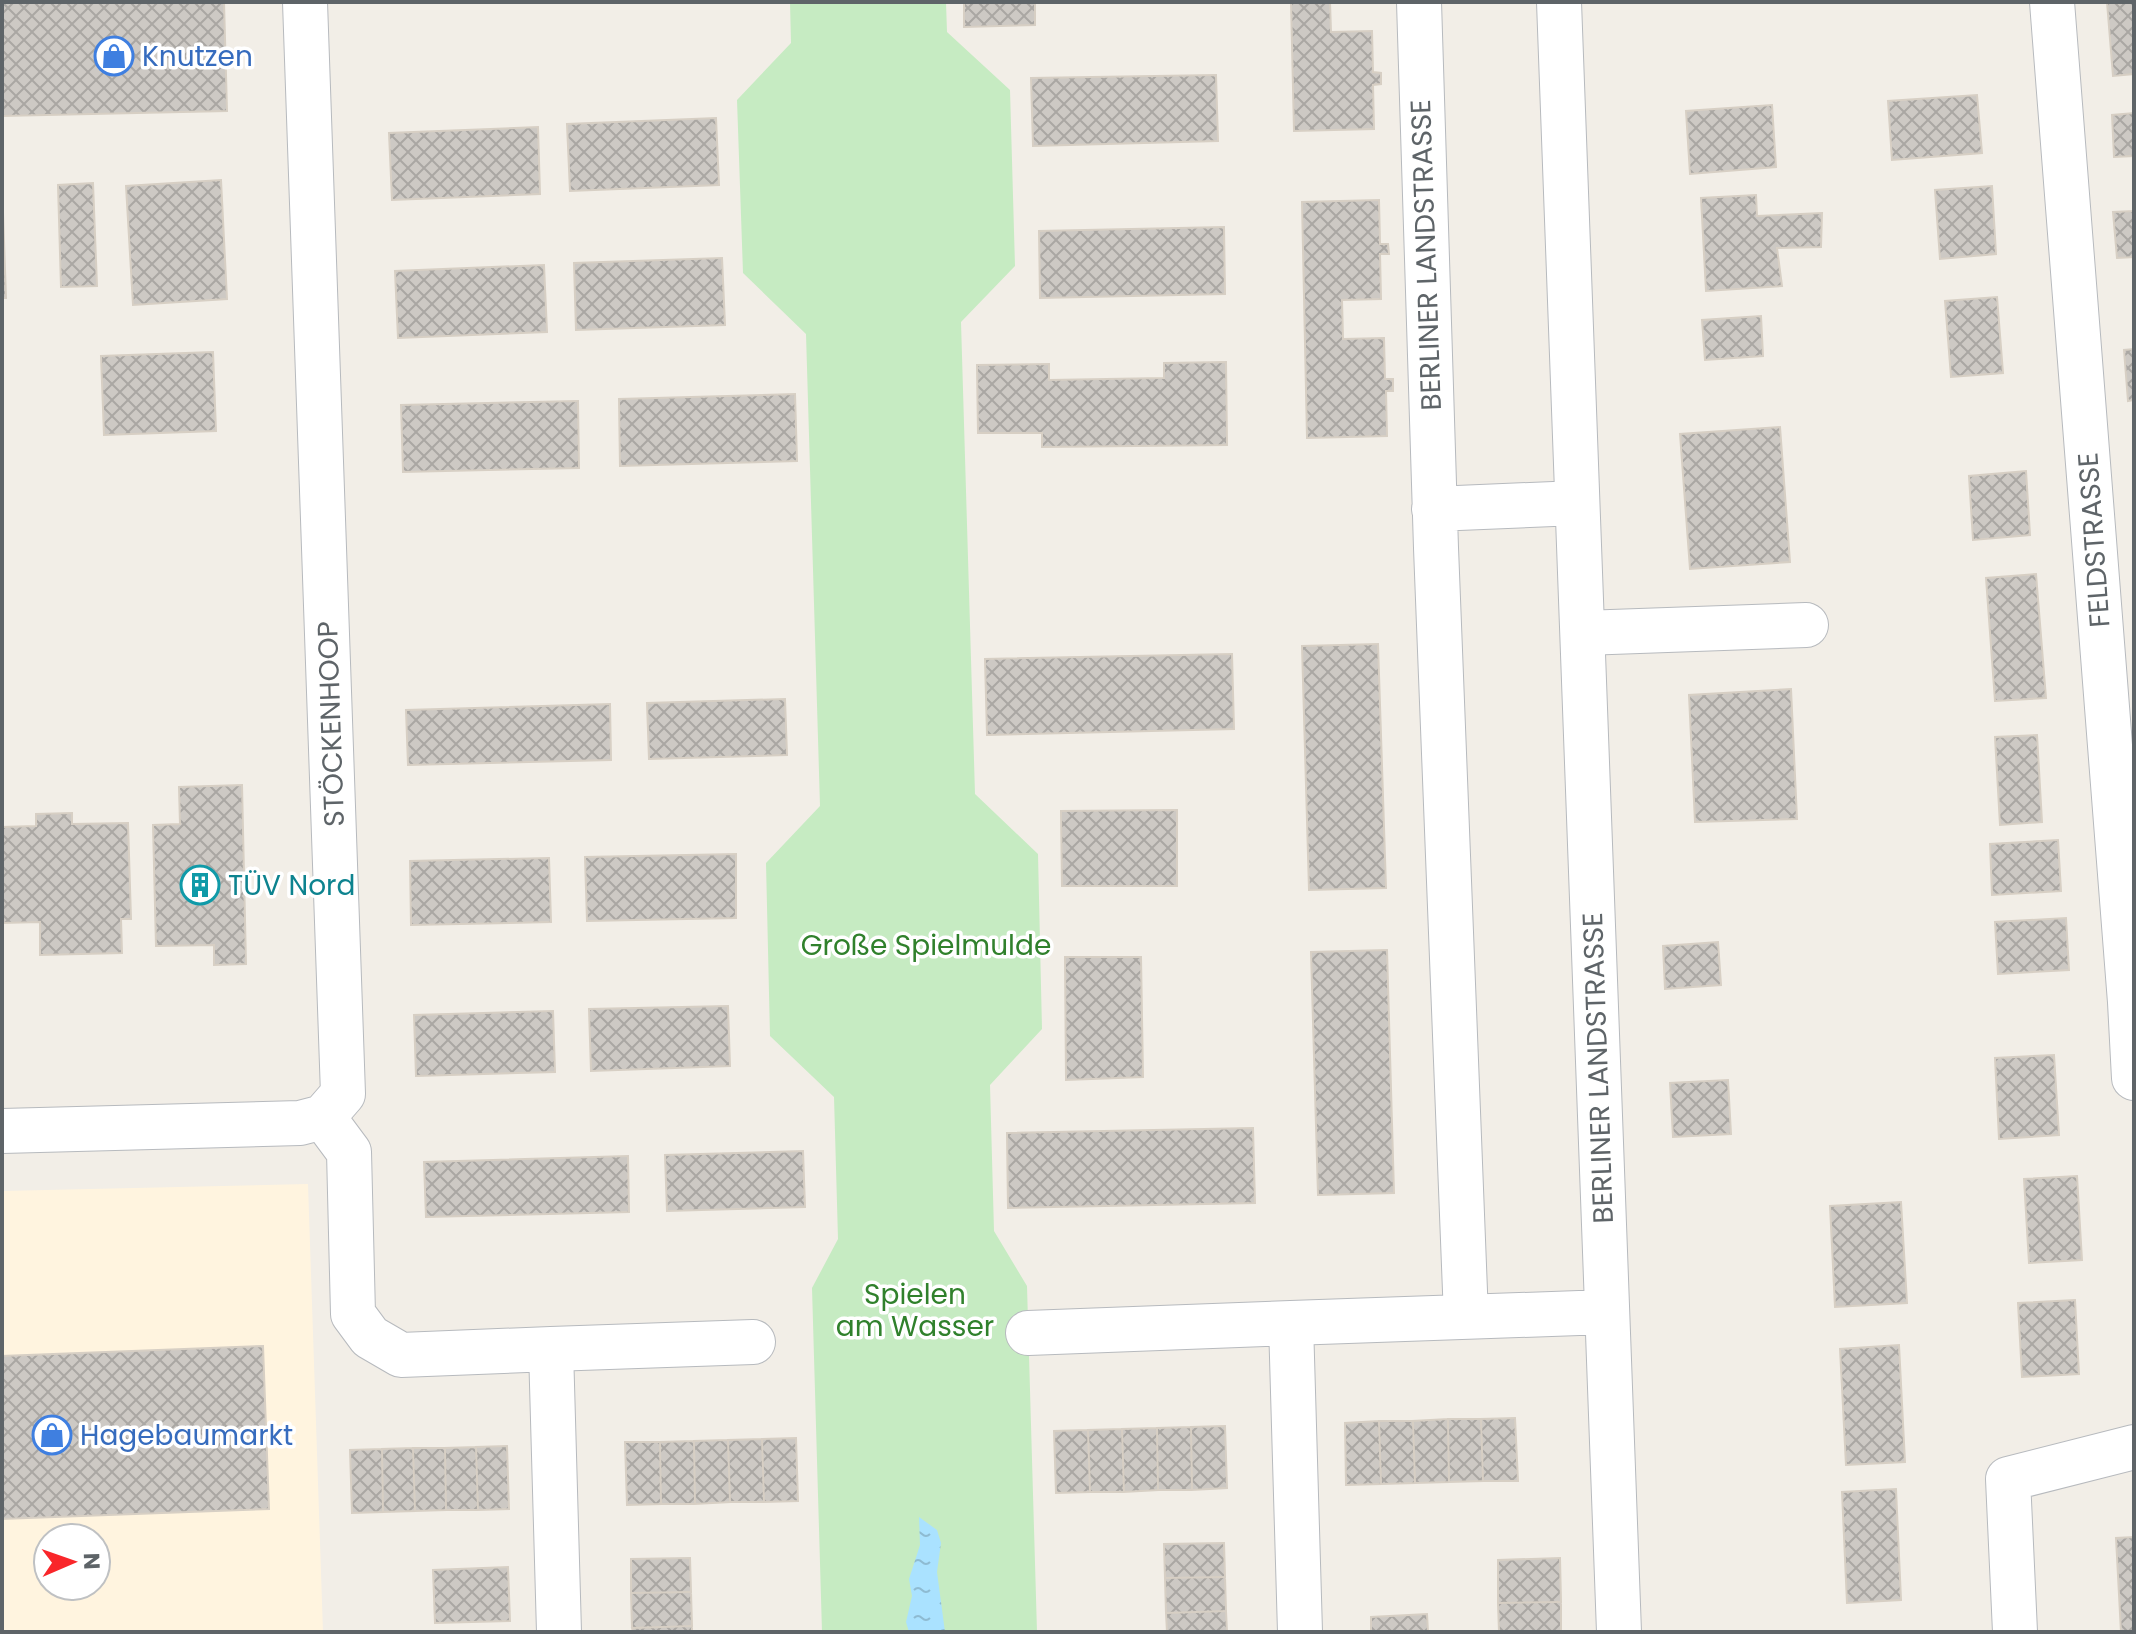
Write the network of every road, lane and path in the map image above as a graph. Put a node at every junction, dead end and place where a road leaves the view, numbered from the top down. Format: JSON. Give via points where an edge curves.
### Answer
{"nodes":[{"id":1,"x":305,"y":2,"type":"edge"},
{"id":2,"x":1419,"y":2,"type":"edge"},
{"id":3,"x":1559,"y":2,"type":"edge"},
{"id":4,"x":2052,"y":2,"type":"edge"},
{"id":5,"x":1577,"y":503,"type":"junction"},
{"id":6,"x":1434,"y":509,"type":"junction"},
{"id":7,"x":1806,"y":625,"type":"dead end"},
{"id":8,"x":1583,"y":633,"type":"junction"},
{"id":9,"x":2134,"y":1078,"type":"edge"},
{"id":10,"x":323,"y":1117,"type":"junction"},
{"id":11,"x":2,"y":1131,"type":"edge"},
{"id":12,"x":1607,"y":1312,"type":"junction"},
{"id":13,"x":1466,"y":1317,"type":"junction"},
{"id":14,"x":1291,"y":1323,"type":"junction"},
{"id":15,"x":1028,"y":1333,"type":"dead end"},
{"id":16,"x":753,"y":1342,"type":"dead end"},
{"id":17,"x":551,"y":1349,"type":"junction"},
{"id":18,"x":2134,"y":1447,"type":"edge"},
{"id":19,"x":559,"y":1632,"type":"edge"},
{"id":20,"x":1300,"y":1632,"type":"edge"},
{"id":21,"x":1619,"y":1632,"type":"edge"},
{"id":22,"x":2015,"y":1632,"type":"edge"}],
"edges":[{"from":1,"to":10,"type":"street","name":"STÖCKENHOOP","via":[[343,1094]]},
{"from":2,"to":6,"type":"street","name":"BERLINER LANDSTRASSE"},
{"from":3,"to":5,"type":"street","name":"BERLINER LANDSTRASSE"},
{"from":4,"to":9,"type":"street","name":"FELDSTRASSE"},
{"from":5,"to":6,"type":"street"},
{"from":5,"to":8,"type":"street","name":"BERLINER LANDSTRASSE"},
{"from":6,"to":13,"type":"street","name":"BERLINER LANDSTRASSE"},
{"from":7,"to":8,"type":"street"},
{"from":8,"to":12,"type":"street","name":"BERLINER LANDSTRASSE"},
{"from":10,"to":11,"type":"street","via":[[300,1123]]},
{"from":10,"to":17,"type":"street","via":[[349,1152],[353,1314],[370,1337],[401,1355]]},
{"from":12,"to":13,"type":"street"},
{"from":12,"to":21,"type":"street","name":"BERLINER LANDSTRASSE"},
{"from":13,"to":14,"type":"street"},
{"from":14,"to":15,"type":"street"},
{"from":14,"to":20,"type":"street"},
{"from":16,"to":17,"type":"street"},
{"from":17,"to":19,"type":"street"},
{"from":18,"to":22,"type":"street","via":[[2008,1479]]}]}
